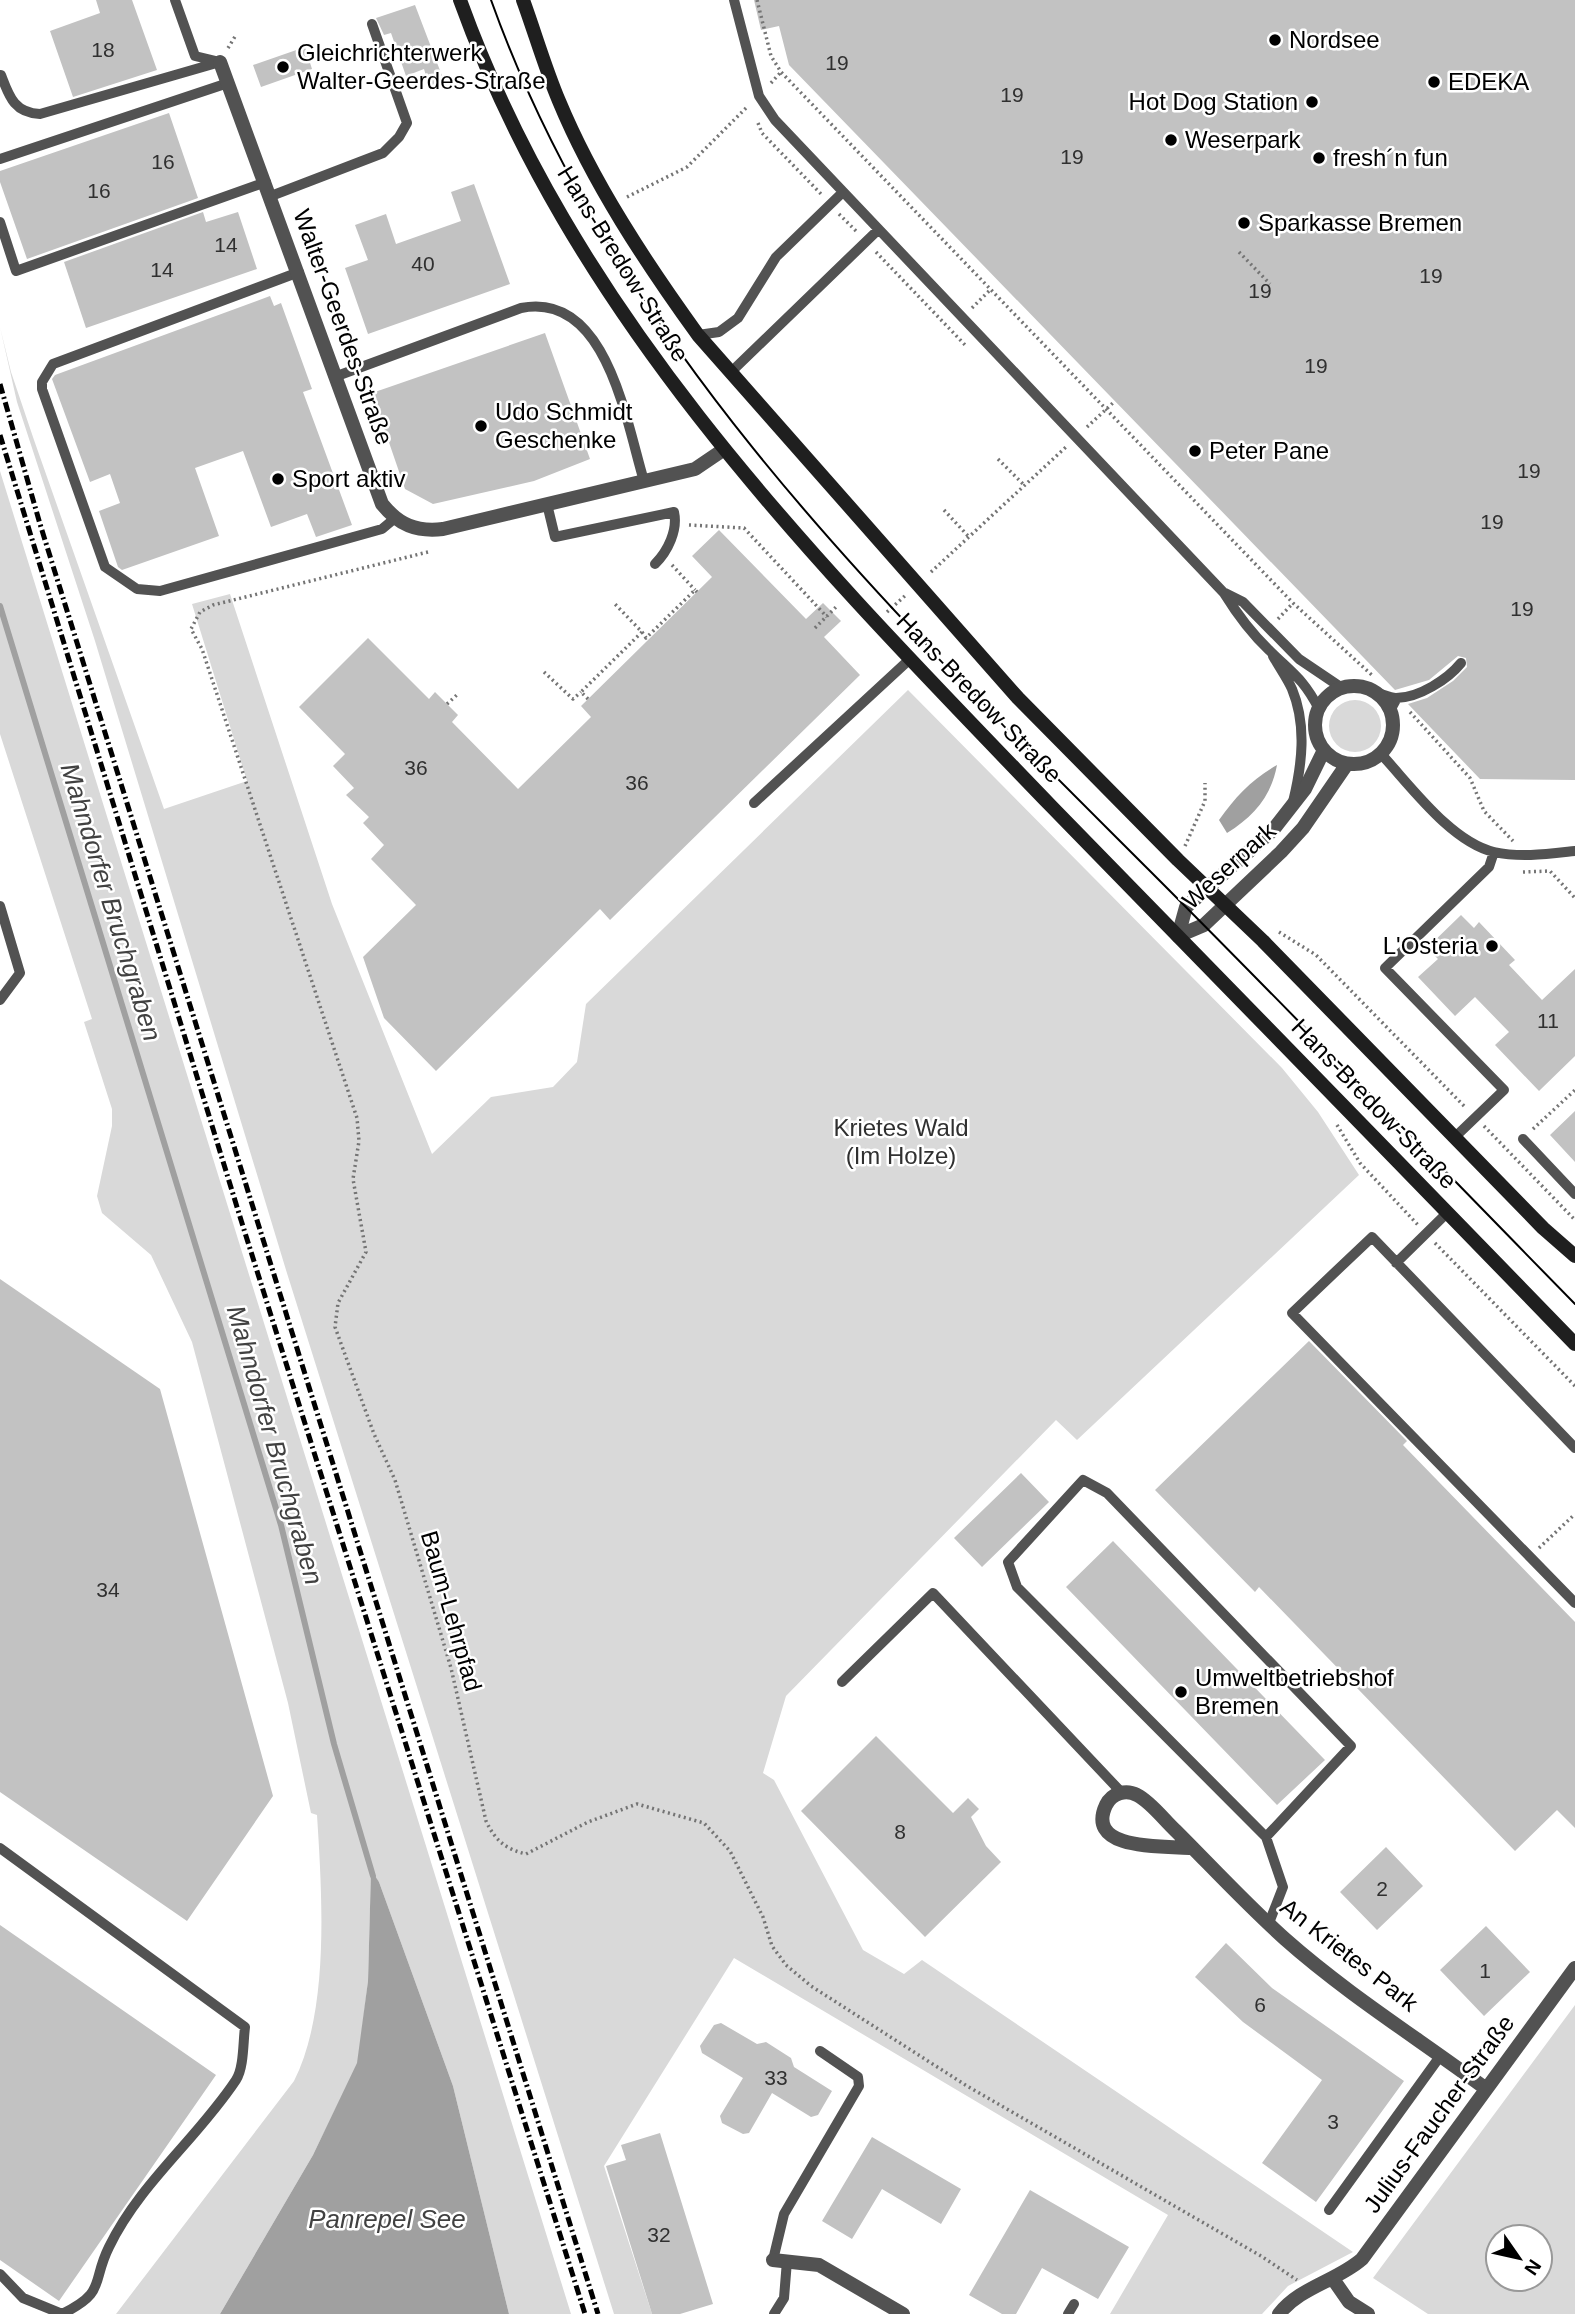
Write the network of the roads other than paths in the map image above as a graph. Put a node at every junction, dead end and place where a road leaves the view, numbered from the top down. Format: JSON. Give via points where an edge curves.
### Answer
{"nodes":[{"id":1,"x":175,"y":0,"type":"edge"},
{"id":2,"x":460,"y":0,"type":"edge"},
{"id":3,"x":523,"y":0,"type":"edge"},
{"id":4,"x":734,"y":0,"type":"edge"},
{"id":5,"x":372,"y":24,"type":"dead end"},
{"id":6,"x":220,"y":62,"type":"junction"},
{"id":7,"x":1,"y":75,"type":"edge"},
{"id":8,"x":228,"y":83,"type":"junction"},
{"id":9,"x":0,"y":159,"type":"edge"},
{"id":10,"x":269,"y":189,"type":"junction"},
{"id":11,"x":843,"y":192,"type":"junction"},
{"id":12,"x":0,"y":222,"type":"edge"},
{"id":13,"x":878,"y":230,"type":"junction"},
{"id":14,"x":299,"y":272,"type":"junction"},
{"id":15,"x":698,"y":335,"type":"junction"},
{"id":16,"x":730,"y":373,"type":"junction"},
{"id":17,"x":337,"y":376,"type":"junction"},
{"id":18,"x":723,"y":450,"type":"junction"},
{"id":19,"x":644,"y":481,"type":"junction"},
{"id":20,"x":547,"y":504,"type":"junction"},
{"id":21,"x":394,"y":519,"type":"junction"},
{"id":22,"x":659,"y":560,"type":"road end"},
{"id":23,"x":1224,"y":593,"type":"junction"},
{"id":24,"x":1271,"y":653,"type":"junction"},
{"id":25,"x":910,"y":659,"type":"junction"},
{"id":26,"x":1461,"y":663,"type":"dead end"},
{"id":27,"x":1342,"y":688,"type":"junction"},
{"id":28,"x":1393,"y":704,"type":"junction"},
{"id":29,"x":1319,"y":709,"type":"junction"},
{"id":30,"x":1324,"y":750,"type":"junction"},
{"id":31,"x":1381,"y":754,"type":"junction"},
{"id":32,"x":1347,"y":764,"type":"junction"},
{"id":33,"x":754,"y":803,"type":"dead end"},
{"id":34,"x":1291,"y":809,"type":"junction"},
{"id":35,"x":1575,"y":851,"type":"edge"},
{"id":36,"x":1494,"y":852,"type":"junction"},
{"id":37,"x":1207,"y":888,"type":"junction"},
{"id":38,"x":1225,"y":904,"type":"junction"},
{"id":39,"x":0,"y":906,"type":"edge"},
{"id":40,"x":1178,"y":936,"type":"junction"},
{"id":41,"x":0,"y":1000,"type":"edge"},
{"id":42,"x":1455,"y":1138,"type":"junction"},
{"id":43,"x":1522,"y":1139,"type":"road end"},
{"id":44,"x":1575,"y":1194,"type":"edge"},
{"id":45,"x":1448,"y":1212,"type":"junction"},
{"id":46,"x":1575,"y":1256,"type":"edge"},
{"id":47,"x":1396,"y":1263,"type":"junction"},
{"id":48,"x":1575,"y":1344,"type":"edge"},
{"id":49,"x":1575,"y":1448,"type":"edge"},
{"id":50,"x":1575,"y":1604,"type":"edge"},
{"id":51,"x":842,"y":1682,"type":"dead end"},
{"id":52,"x":1122,"y":1793,"type":"junction"},
{"id":53,"x":1266,"y":1837,"type":"junction"},
{"id":54,"x":1192,"y":1848,"type":"junction"},
{"id":55,"x":0,"y":1849,"type":"edge"},
{"id":56,"x":1269,"y":1923,"type":"junction"},
{"id":57,"x":1575,"y":1968,"type":"edge"},
{"id":58,"x":820,"y":2051,"type":"dead end"},
{"id":59,"x":1441,"y":2055,"type":"junction"},
{"id":60,"x":1485,"y":2088,"type":"junction"},
{"id":61,"x":1329,"y":2210,"type":"dead end"},
{"id":62,"x":780,"y":2260,"type":"junction"},
{"id":63,"x":0,"y":2274,"type":"edge"},
{"id":64,"x":1333,"y":2279,"type":"junction"},
{"id":65,"x":1074,"y":2304,"type":"dead end"},
{"id":66,"x":774,"y":2314,"type":"edge"},
{"id":67,"x":903,"y":2314,"type":"edge"},
{"id":68,"x":1068,"y":2314,"type":"edge"},
{"id":69,"x":1279,"y":2314,"type":"edge"},
{"id":70,"x":1368,"y":2314,"type":"edge"}],
"edges":[{"from":1,"to":6,"type":"lane","via":[[195,56]]},
{"from":2,"to":18,"type":"main road","name":"Hans-Bredow-Straße","via":[[513,122],[583,253],[660,369]]},
{"from":3,"to":15,"type":"main road","name":"Hans-Bredow-Straße","via":[[559,102],[612,203]]},
{"from":4,"to":11,"type":"lane","via":[[759,96],[775,120]]},
{"from":5,"to":10,"type":"lane","via":[[407,123],[399,137],[383,153]]},
{"from":6,"to":7,"type":"lane","via":[[40,114],[29,114],[12,103]]},
{"from":6,"to":8,"type":"street","name":"Walter-Geerdes-Straße"},
{"from":8,"to":9,"type":"lane"},
{"from":8,"to":10,"type":"street","name":"Walter-Geerdes-Straße"},
{"from":10,"to":12,"type":"lane","via":[[16,271]]},
{"from":10,"to":14,"type":"street","name":"Walter-Geerdes-Straße"},
{"from":11,"to":13,"type":"lane"},
{"from":11,"to":15,"type":"lane","via":[[776,257],[738,317],[719,332]]},
{"from":13,"to":16,"type":"lane"},
{"from":13,"to":23,"type":"lane"},
{"from":14,"to":17,"type":"street","name":"Walter-Geerdes-Straße"},
{"from":14,"to":21,"type":"lane","via":[[52,364],[46,372],[42,389],[106,567],[137,589],[155,592],[382,529]]},
{"from":15,"to":16,"type":"main road","name":"Hans-Bredow-Straße"},
{"from":16,"to":37,"type":"main road","name":"Hans-Bredow-Straße","via":[[1018,698]]},
{"from":17,"to":19,"type":"lane","via":[[521,308],[535,305],[558,310],[587,328],[608,365]]},
{"from":17,"to":21,"type":"street","name":"Walter-Geerdes-Straße","via":[[382,503]]},
{"from":18,"to":19,"type":"street","via":[[695,470]]},
{"from":18,"to":25,"type":"main road","name":"Hans-Bredow-Straße"},
{"from":19,"to":20,"type":"street"},
{"from":20,"to":21,"type":"street","via":[[429,531]]},
{"from":20,"to":22,"type":"lane","via":[[555,537],[674,512],[677,525]]},
{"from":23,"to":24,"type":"lane"},
{"from":23,"to":27,"type":"lane","via":[[1243,602],[1298,659]]},
{"from":24,"to":29,"type":"lane","via":[[1308,687]]},
{"from":24,"to":34,"type":"lane","via":[[1292,688],[1299,712],[1301,767]]},
{"from":25,"to":33,"type":"lane"},
{"from":25,"to":40,"type":"main road","name":"Hans-Bredow-Straße"},
{"from":26,"to":28,"type":"lane","via":[[1449,678]]},
{"from":27,"to":28,"type":"street","via":[[1374,692]]},
{"from":27,"to":29,"type":"street","via":[[1328,696]]},
{"from":28,"to":31,"type":"street","via":[[1392,734]]},
{"from":29,"to":30,"type":"street","via":[[1315,723]]},
{"from":30,"to":32,"type":"street"},
{"from":30,"to":34,"type":"street","name":"Weserpark"},
{"from":31,"to":32,"type":"street","via":[[1371,761]]},
{"from":31,"to":36,"type":"lane","via":[[1449,826]]},
{"from":32,"to":38,"type":"street","name":"Weserpark","via":[[1303,828]]},
{"from":34,"to":37,"type":"street","name":"Weserpark"},
{"from":35,"to":36,"type":"lane","via":[[1536,856]]},
{"from":36,"to":42,"type":"lane","via":[[1489,867],[1385,968],[1504,1090]]},
{"from":37,"to":38,"type":"main road","name":"Hans-Bredow-Straße"},
{"from":37,"to":40,"type":"street","name":"Weserpark","via":[[1186,907]]},
{"from":38,"to":40,"type":"street","name":"Weserpark","via":[[1204,925]]},
{"from":38,"to":42,"type":"main road","name":"Hans-Bredow-Straße"},
{"from":39,"to":41,"type":"lane","via":[[20,973]]},
{"from":40,"to":45,"type":"main road","name":"Hans-Bredow-Straße"},
{"from":42,"to":46,"type":"main road","name":"Hans-Bredow-Straße"},
{"from":43,"to":44,"type":"lane"},
{"from":45,"to":47,"type":"lane"},
{"from":45,"to":48,"type":"main road","name":"Hans-Bredow-Straße"},
{"from":47,"to":49,"type":"lane"},
{"from":47,"to":50,"type":"lane","via":[[1372,1237],[1292,1313]]},
{"from":51,"to":52,"type":"lane","via":[[933,1593]]},
{"from":52,"to":54,"type":"street","name":"An Krietes Park","via":[[1139,1795]]},
{"from":52,"to":54,"type":"street","via":[[1112,1796],[1103,1818],[1115,1838],[1127,1844]]},
{"from":53,"to":53,"type":"lane","via":[[1017,1587],[1008,1562],[1083,1480],[1107,1493],[1351,1746]]},
{"from":53,"to":56,"type":"lane","via":[[1283,1887]]},
{"from":54,"to":56,"type":"street","name":"An Krietes Park"},
{"from":55,"to":63,"type":"lane","via":[[245,2027],[238,2077],[152,2178],[108,2248],[96,2289],[84,2303],[62,2314],[23,2298]]},
{"from":56,"to":59,"type":"street","name":"An Krietes Park"},
{"from":57,"to":60,"type":"street","name":"Julius-Faucher-Straße"},
{"from":58,"to":62,"type":"lane","via":[[858,2077],[859,2087],[784,2214]]},
{"from":59,"to":60,"type":"street","name":"An Krietes Park"},
{"from":59,"to":61,"type":"lane"},
{"from":60,"to":64,"type":"street","name":"Julius-Faucher-Straße","via":[[1362,2259]]},
{"from":62,"to":66,"type":"lane","via":[[784,2298]]},
{"from":62,"to":67,"type":"street","via":[[819,2265]]},
{"from":64,"to":69,"type":"street","name":"Julius-Faucher-Straße","via":[[1310,2289]]},
{"from":64,"to":70,"type":"street","via":[[1349,2302]]},
{"from":65,"to":68,"type":"lane"}]}
